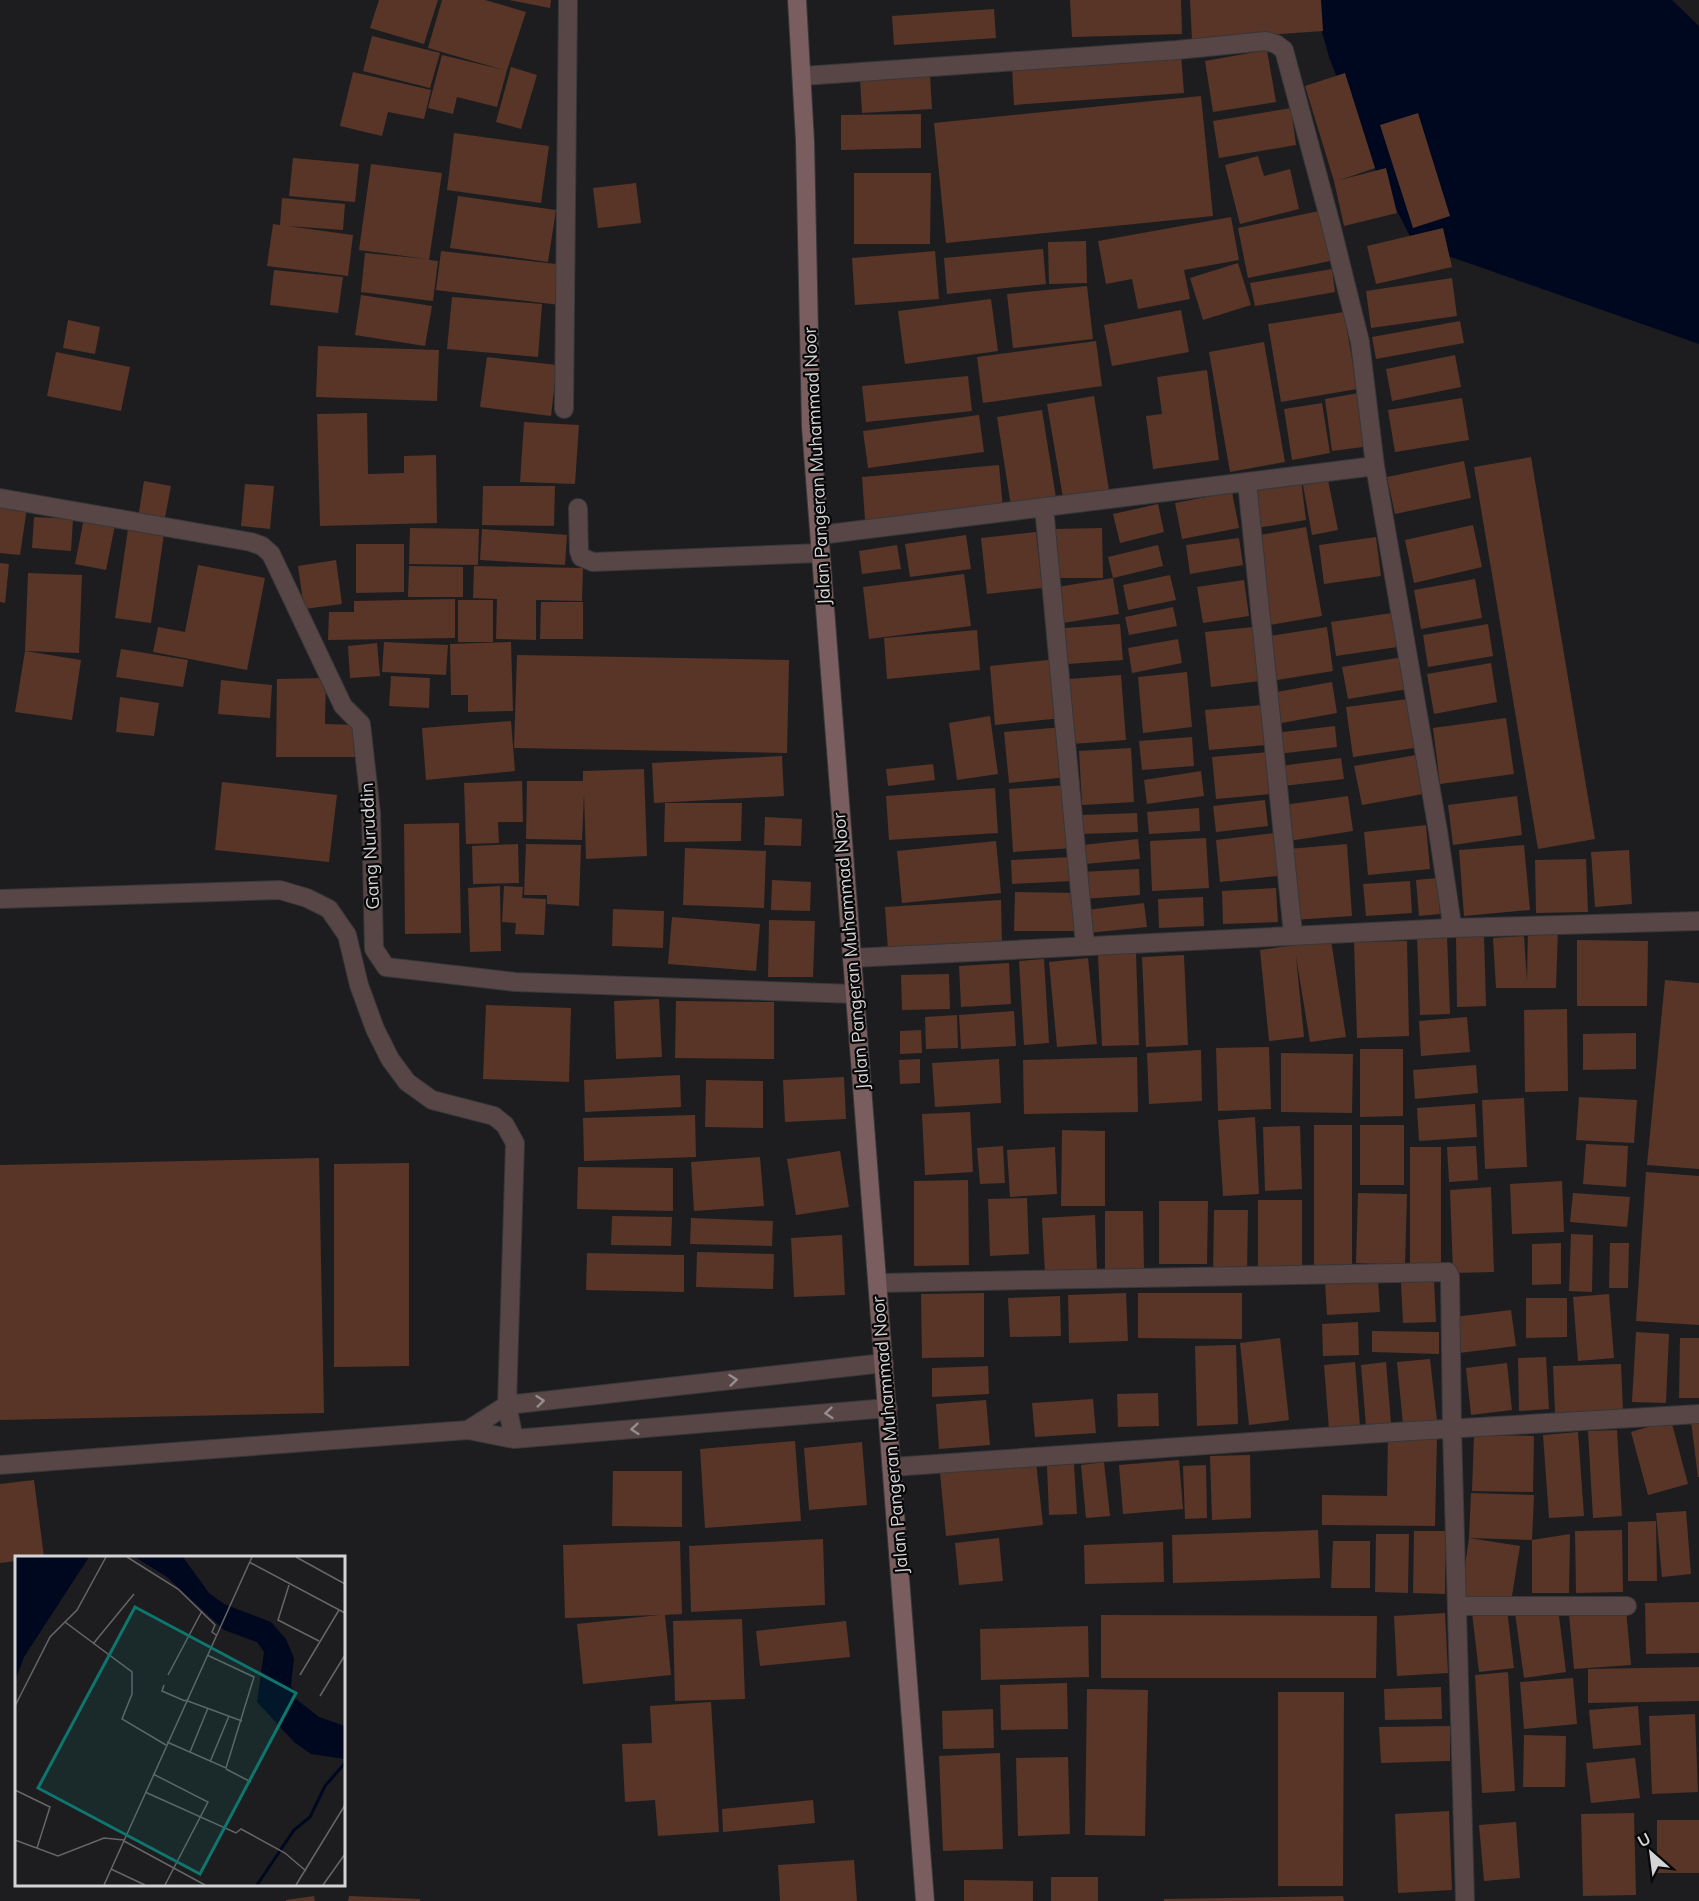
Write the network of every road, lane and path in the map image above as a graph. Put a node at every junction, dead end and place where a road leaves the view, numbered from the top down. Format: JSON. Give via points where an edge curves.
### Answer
{"nodes":[{"id":1,"x":567,"y":0,"type":"edge"},
{"id":2,"x":797,"y":0,"type":"edge"},
{"id":3,"x":803,"y":76,"type":"junction"},
{"id":4,"x":564,"y":409,"type":"dead end"},
{"id":5,"x":1375,"y":466,"type":"junction"},
{"id":6,"x":1247,"y":482,"type":"junction"},
{"id":7,"x":0,"y":498,"type":"edge"},
{"id":8,"x":1044,"y":507,"type":"junction"},
{"id":9,"x":578,"y":508,"type":"dead end"},
{"id":10,"x":820,"y":544,"type":"junction"},
{"id":11,"x":0,"y":899,"type":"edge"},
{"id":12,"x":1699,"y":921,"type":"edge"},
{"id":13,"x":1451,"y":928,"type":"junction"},
{"id":14,"x":1293,"y":934,"type":"junction"},
{"id":15,"x":1085,"y":945,"type":"junction"},
{"id":16,"x":852,"y":958,"type":"junction"},
{"id":17,"x":855,"y":994,"type":"junction"},
{"id":18,"x":878,"y":1283,"type":"junction"},
{"id":19,"x":884,"y":1363,"type":"junction"},
{"id":20,"x":507,"y":1405,"type":"junction"},
{"id":21,"x":888,"y":1408,"type":"junction"},
{"id":22,"x":1699,"y":1414,"type":"edge"},
{"id":23,"x":1452,"y":1429,"type":"junction"},
{"id":24,"x":468,"y":1430,"type":"junction"},
{"id":25,"x":514,"y":1439,"type":"junction"},
{"id":26,"x":0,"y":1465,"type":"edge"},
{"id":27,"x":892,"y":1467,"type":"junction"},
{"id":28,"x":1458,"y":1606,"type":"junction"},
{"id":29,"x":1627,"y":1606,"type":"dead end"},
{"id":30,"x":925,"y":1901,"type":"edge"},
{"id":31,"x":1465,"y":1901,"type":"edge"}],
"edges":[{"from":1,"to":4,"type":"street"},
{"from":2,"to":3,"type":"main road","name":"Jalan Pangeran Muhammad Noor"},
{"from":3,"to":5,"type":"street","via":[[1266,41],[1276,44],[1284,50],[1288,61],[1360,342]]},
{"from":3,"to":10,"type":"main road","name":"Jalan Pangeran Muhammad Noor","via":[[811,427]]},
{"from":5,"to":6,"type":"street"},
{"from":5,"to":13,"type":"street"},
{"from":6,"to":8,"type":"street"},
{"from":6,"to":14,"type":"street"},
{"from":7,"to":17,"type":"street","name":"Gang Nuruddin","via":[[251,542],[271,554],[343,706],[361,724],[372,813],[374,949],[386,967],[515,982]]},
{"from":8,"to":10,"type":"street"},
{"from":8,"to":15,"type":"street"},
{"from":9,"to":10,"type":"street","via":[[579,550],[581,557],[593,562]]},
{"from":10,"to":16,"type":"main road","name":"Jalan Pangeran Muhammad Noor"},
{"from":11,"to":20,"type":"street","via":[[280,890],[329,909],[347,934],[359,986],[375,1029],[390,1059],[408,1082],[432,1100],[494,1116],[506,1125],[515,1143]]},
{"from":12,"to":13,"type":"street"},
{"from":13,"to":14,"type":"street"},
{"from":14,"to":15,"type":"street"},
{"from":15,"to":16,"type":"street"},
{"from":16,"to":17,"type":"main road","name":"Jalan Pangeran Muhammad Noor"},
{"from":17,"to":18,"type":"main road","name":"Jalan Pangeran Muhammad Noor"},
{"from":18,"to":19,"type":"main road","name":"Jalan Pangeran Muhammad Noor"},
{"from":18,"to":23,"type":"street","via":[[1446,1271],[1450,1276]]},
{"from":20,"to":19,"type":"street","one_way":true},
{"from":19,"to":21,"type":"main road","name":"Jalan Pangeran Muhammad Noor"},
{"from":20,"to":24,"type":"street"},
{"from":20,"to":25,"type":"street"},
{"from":21,"to":25,"type":"street","one_way":true},
{"from":21,"to":27,"type":"main road","name":"Jalan Pangeran Muhammad Noor"},
{"from":22,"to":23,"type":"street"},
{"from":23,"to":27,"type":"street"},
{"from":23,"to":28,"type":"street"},
{"from":24,"to":25,"type":"street"},
{"from":24,"to":26,"type":"street"},
{"from":27,"to":30,"type":"main road","name":"Jalan Pangeran Muhammad Noor"},
{"from":28,"to":29,"type":"street"},
{"from":28,"to":31,"type":"street"}]}
